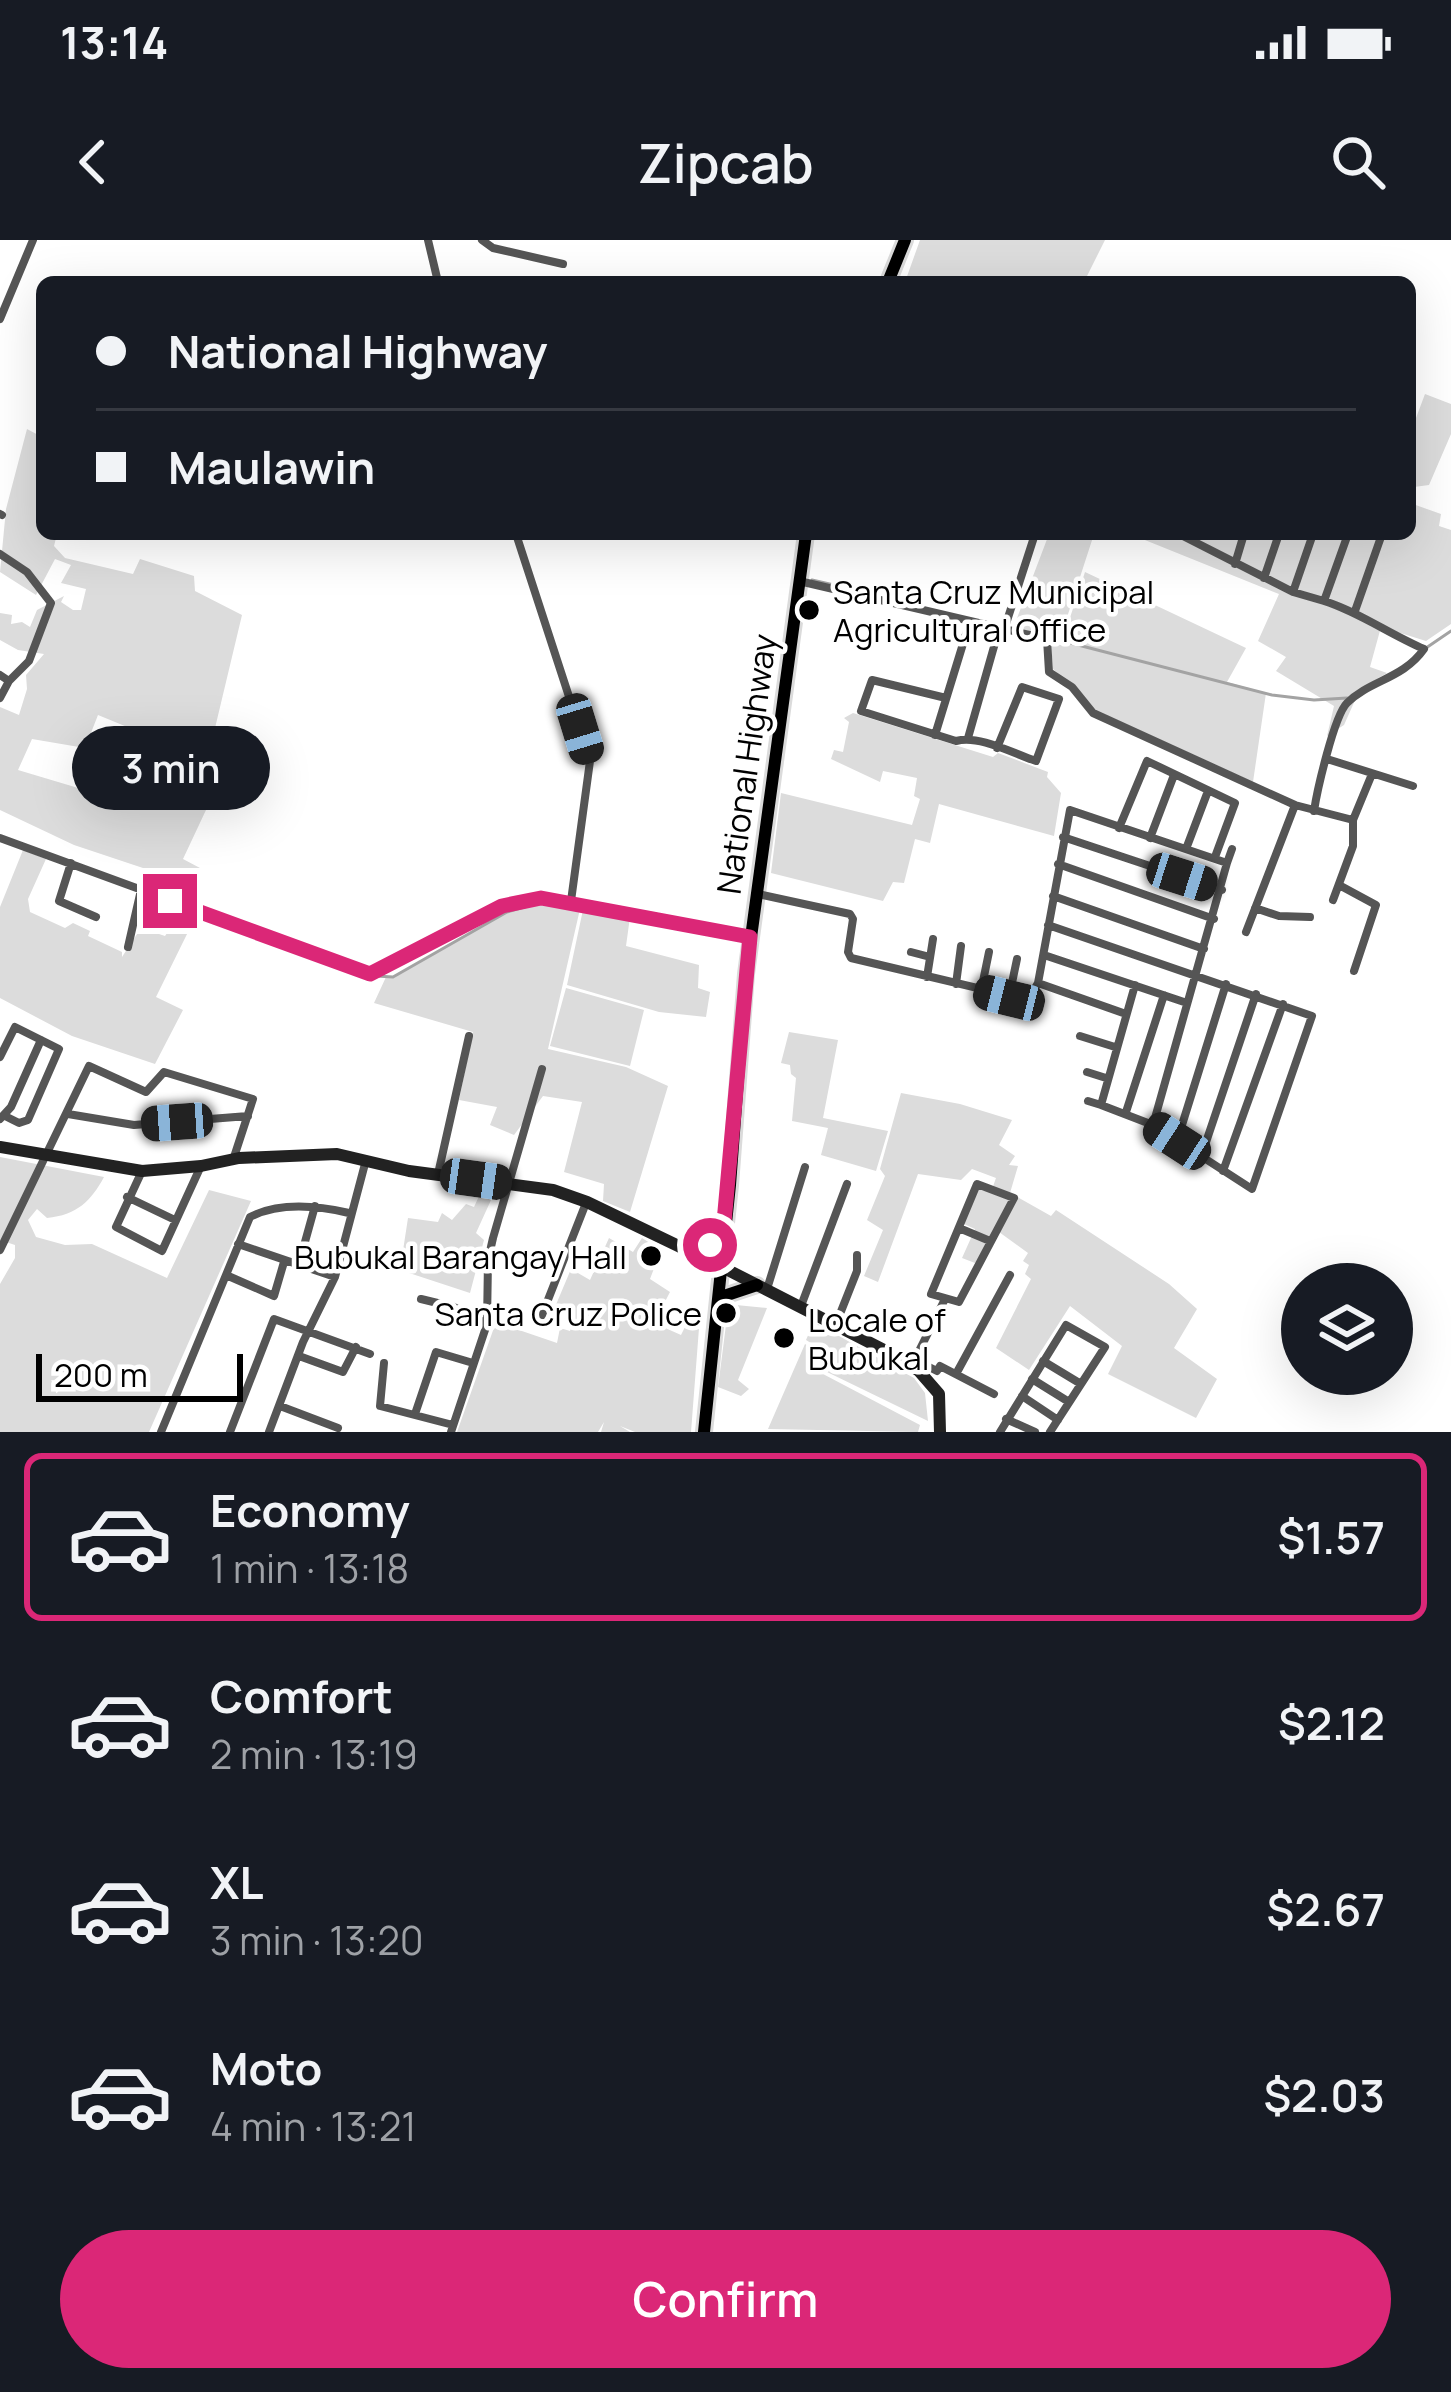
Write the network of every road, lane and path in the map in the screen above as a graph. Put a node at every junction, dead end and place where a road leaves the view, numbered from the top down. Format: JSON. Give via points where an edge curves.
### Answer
{"nodes":[{"id":1,"x":428,"y":240,"type":"edge"},
{"id":2,"x":482,"y":240,"type":"edge"},
{"id":3,"x":905,"y":240,"type":"edge"},
{"id":4,"x":28,"y":241,"type":"edge"},
{"id":5,"x":563,"y":264,"type":"dead end"},
{"id":6,"x":437,"y":276,"type":"edge"},
{"id":7,"x":890,"y":276,"type":"edge"},
{"id":8,"x":0,"y":319,"type":"edge"},
{"id":9,"x":518,"y":540,"type":"edge"},
{"id":10,"x":805,"y":540,"type":"edge"},
{"id":11,"x":1033,"y":540,"type":"edge"},
{"id":12,"x":1192,"y":540,"type":"edge"},
{"id":13,"x":1209,"y":540,"type":"edge"},
{"id":14,"x":1242,"y":540,"type":"edge"},
{"id":15,"x":1277,"y":540,"type":"edge"},
{"id":16,"x":1311,"y":540,"type":"edge"},
{"id":17,"x":1346,"y":540,"type":"edge"},
{"id":18,"x":1380,"y":540,"type":"edge"},
{"id":19,"x":1207,"y":548,"type":"junction"},
{"id":20,"x":0,"y":554,"type":"edge"},
{"id":21,"x":1235,"y":564,"type":"junction"},
{"id":22,"x":1264,"y":578,"type":"junction"},
{"id":23,"x":798,"y":580,"type":"junction"},
{"id":24,"x":1293,"y":592,"type":"junction"},
{"id":25,"x":1324,"y":601,"type":"junction"},
{"id":26,"x":1354,"y":611,"type":"junction"},
{"id":27,"x":970,"y":621,"type":"junction"},
{"id":28,"x":1002,"y":630,"type":"junction"},
{"id":29,"x":4,"y":678,"type":"edge"},
{"id":30,"x":0,"y":698,"type":"edge"},
{"id":31,"x":946,"y":698,"type":"junction"},
{"id":32,"x":935,"y":735,"type":"junction"},
{"id":33,"x":968,"y":738,"type":"junction"},
{"id":34,"x":997,"y":748,"type":"junction"},
{"id":35,"x":1327,"y":759,"type":"junction"},
{"id":36,"x":1372,"y":774,"type":"junction"},
{"id":37,"x":1174,"y":775,"type":"junction"},
{"id":38,"x":1413,"y":787,"type":"dead end"},
{"id":39,"x":1208,"y":790,"type":"junction"},
{"id":40,"x":1295,"y":805,"type":"junction"},
{"id":41,"x":1314,"y":811,"type":"junction"},
{"id":42,"x":1353,"y":820,"type":"junction"},
{"id":43,"x":1119,"y":828,"type":"junction"},
{"id":44,"x":1063,"y":837,"type":"junction"},
{"id":45,"x":0,"y":838,"type":"edge"},
{"id":46,"x":1150,"y":838,"type":"junction"},
{"id":47,"x":1186,"y":849,"type":"junction"},
{"id":48,"x":1232,"y":849,"type":"dead end"},
{"id":49,"x":1215,"y":857,"type":"junction"},
{"id":50,"x":71,"y":863,"type":"junction"},
{"id":51,"x":1227,"y":863,"type":"junction"},
{"id":52,"x":1058,"y":864,"type":"junction"},
{"id":53,"x":1339,"y":885,"type":"junction"},
{"id":54,"x":141,"y":890,"type":"junction"},
{"id":55,"x":1222,"y":890,"type":"junction"},
{"id":56,"x":756,"y":893,"type":"junction"},
{"id":57,"x":1053,"y":896,"type":"junction"},
{"id":58,"x":1333,"y":900,"type":"dead end"},
{"id":59,"x":571,"y":901,"type":"junction"},
{"id":60,"x":1255,"y":908,"type":"junction"},
{"id":61,"x":96,"y":916,"type":"dead end"},
{"id":62,"x":1310,"y":917,"type":"dead end"},
{"id":63,"x":1214,"y":919,"type":"junction"},
{"id":64,"x":1048,"y":926,"type":"junction"},
{"id":65,"x":1246,"y":932,"type":"dead end"},
{"id":66,"x":750,"y":937,"type":"junction"},
{"id":67,"x":933,"y":939,"type":"dead end"},
{"id":68,"x":128,"y":946,"type":"dead end"},
{"id":69,"x":961,"y":946,"type":"dead end"},
{"id":70,"x":1204,"y":949,"type":"junction"},
{"id":71,"x":911,"y":952,"type":"dead end"},
{"id":72,"x":988,"y":952,"type":"dead end"},
{"id":73,"x":1044,"y":956,"type":"junction"},
{"id":74,"x":930,"y":957,"type":"junction"},
{"id":75,"x":1017,"y":958,"type":"dead end"},
{"id":76,"x":1354,"y":970,"type":"dead end"},
{"id":77,"x":1197,"y":976,"type":"junction"},
{"id":78,"x":926,"y":977,"type":"junction"},
{"id":79,"x":1038,"y":983,"type":"junction"},
{"id":80,"x":956,"y":984,"type":"junction"},
{"id":81,"x":1226,"y":984,"type":"junction"},
{"id":82,"x":1135,"y":985,"type":"junction"},
{"id":83,"x":981,"y":991,"type":"junction"},
{"id":84,"x":1256,"y":994,"type":"junction"},
{"id":85,"x":1164,"y":995,"type":"junction"},
{"id":86,"x":1009,"y":998,"type":"junction"},
{"id":87,"x":1187,"y":1003,"type":"junction"},
{"id":88,"x":1283,"y":1004,"type":"junction"},
{"id":89,"x":1126,"y":1013,"type":"junction"},
{"id":90,"x":469,"y":1036,"type":"dead end"},
{"id":91,"x":1080,"y":1036,"type":"dead end"},
{"id":92,"x":41,"y":1040,"type":"junction"},
{"id":93,"x":1115,"y":1047,"type":"junction"},
{"id":94,"x":0,"y":1057,"type":"edge"},
{"id":95,"x":542,"y":1069,"type":"dead end"},
{"id":96,"x":1087,"y":1072,"type":"dead end"},
{"id":97,"x":1106,"y":1078,"type":"junction"},
{"id":98,"x":1088,"y":1101,"type":"dead end"},
{"id":99,"x":0,"y":1102,"type":"edge"},
{"id":100,"x":1101,"y":1105,"type":"junction"},
{"id":101,"x":1126,"y":1112,"type":"junction"},
{"id":102,"x":5,"y":1114,"type":"edge"},
{"id":103,"x":68,"y":1114,"type":"junction"},
{"id":104,"x":248,"y":1116,"type":"junction"},
{"id":105,"x":1153,"y":1125,"type":"junction"},
{"id":106,"x":1177,"y":1141,"type":"junction"},
{"id":107,"x":0,"y":1147,"type":"edge"},
{"id":108,"x":48,"y":1157,"type":"junction"},
{"id":109,"x":1201,"y":1157,"type":"junction"},
{"id":110,"x":233,"y":1159,"type":"junction"},
{"id":111,"x":366,"y":1160,"type":"junction"},
{"id":112,"x":201,"y":1166,"type":"junction"},
{"id":113,"x":805,"y":1167,"type":"dead end"},
{"id":114,"x":142,"y":1171,"type":"junction"},
{"id":115,"x":1223,"y":1171,"type":"junction"},
{"id":116,"x":438,"y":1174,"type":"junction"},
{"id":117,"x":510,"y":1184,"type":"junction"},
{"id":118,"x":847,"y":1184,"type":"dead end"},
{"id":119,"x":127,"y":1197,"type":"junction"},
{"id":120,"x":587,"y":1202,"type":"junction"},
{"id":121,"x":315,"y":1206,"type":"junction"},
{"id":122,"x":350,"y":1214,"type":"junction"},
{"id":123,"x":175,"y":1220,"type":"junction"},
{"id":124,"x":959,"y":1228,"type":"junction"},
{"id":125,"x":726,"y":1230,"type":"junction"},
{"id":126,"x":990,"y":1241,"type":"junction"},
{"id":127,"x":238,"y":1244,"type":"junction"},
{"id":128,"x":0,"y":1250,"type":"edge"},
{"id":129,"x":689,"y":1251,"type":"junction"},
{"id":130,"x":857,"y":1255,"type":"dead end"},
{"id":131,"x":284,"y":1262,"type":"junction"},
{"id":132,"x":720,"y":1266,"type":"junction"},
{"id":133,"x":298,"y":1267,"type":"junction"},
{"id":134,"x":1010,"y":1274,"type":"dead end"},
{"id":135,"x":226,"y":1275,"type":"junction"},
{"id":136,"x":334,"y":1277,"type":"junction"},
{"id":137,"x":762,"y":1288,"type":"junction"},
{"id":138,"x":421,"y":1299,"type":"dead end"},
{"id":139,"x":944,"y":1299,"type":"junction"},
{"id":140,"x":800,"y":1308,"type":"junction"},
{"id":141,"x":542,"y":1315,"type":"dead end"},
{"id":142,"x":714,"y":1319,"type":"junction"},
{"id":143,"x":488,"y":1324,"type":"junction"},
{"id":144,"x":836,"y":1326,"type":"junction"},
{"id":145,"x":311,"y":1330,"type":"junction"},
{"id":146,"x":356,"y":1347,"type":"junction"},
{"id":147,"x":370,"y":1354,"type":"dead end"},
{"id":148,"x":299,"y":1356,"type":"junction"},
{"id":149,"x":1043,"y":1361,"type":"junction"},
{"id":150,"x":384,"y":1363,"type":"dead end"},
{"id":151,"x":473,"y":1363,"type":"junction"},
{"id":152,"x":914,"y":1363,"type":"junction"},
{"id":153,"x":956,"y":1374,"type":"junction"},
{"id":154,"x":1032,"y":1379,"type":"junction"},
{"id":155,"x":1081,"y":1384,"type":"junction"},
{"id":156,"x":994,"y":1394,"type":"dead end"},
{"id":157,"x":1022,"y":1396,"type":"junction"},
{"id":158,"x":1069,"y":1402,"type":"junction"},
{"id":159,"x":280,"y":1406,"type":"junction"},
{"id":160,"x":415,"y":1414,"type":"junction"},
{"id":161,"x":1006,"y":1419,"type":"junction"},
{"id":162,"x":1058,"y":1420,"type":"junction"},
{"id":163,"x":323,"y":1427,"type":"edge"},
{"id":164,"x":338,"y":1428,"type":"dead end"},
{"id":165,"x":452,"y":1429,"type":"edge"},
{"id":166,"x":161,"y":1432,"type":"edge"},
{"id":167,"x":230,"y":1432,"type":"edge"},
{"id":168,"x":269,"y":1432,"type":"edge"},
{"id":169,"x":704,"y":1432,"type":"edge"},
{"id":170,"x":940,"y":1432,"type":"edge"},
{"id":171,"x":1000,"y":1432,"type":"edge"},
{"id":172,"x":1035,"y":1432,"type":"edge"},
{"id":173,"x":1050,"y":1432,"type":"edge"}],
"edges":[{"from":1,"to":6,"type":"street"},
{"from":2,"to":5,"type":"street"},
{"from":3,"to":7,"type":"main road"},
{"from":4,"to":8,"type":"street"},
{"from":9,"to":59,"type":"street","via":[[590,761]]},
{"from":10,"to":23,"type":"main road","name":"National Highway"},
{"from":11,"to":28,"type":"street"},
{"from":12,"to":19,"type":"street"},
{"from":13,"to":19,"type":"street"},
{"from":14,"to":21,"type":"street"},
{"from":15,"to":22,"type":"street"},
{"from":16,"to":24,"type":"street"},
{"from":17,"to":25,"type":"street"},
{"from":18,"to":26,"type":"street"},
{"from":19,"to":21,"type":"street"},
{"from":20,"to":29,"type":"street","via":[[28,572],[52,603],[29,661]]},
{"from":21,"to":22,"type":"street"},
{"from":22,"to":24,"type":"street"},
{"from":23,"to":27,"type":"street"},
{"from":23,"to":56,"type":"main road","name":"National Highway"},
{"from":24,"to":25,"type":"street"},
{"from":25,"to":26,"type":"street"},
{"from":26,"to":35,"type":"street","via":[[1424,649],[1346,704]]},
{"from":27,"to":28,"type":"street"},
{"from":27,"to":31,"type":"street"},
{"from":28,"to":33,"type":"street"},
{"from":28,"to":40,"type":"street","via":[[1047,639],[1049,672],[1093,713]]},
{"from":29,"to":30,"type":"street"},
{"from":31,"to":32,"type":"street"},
{"from":31,"to":32,"type":"street","via":[[872,680],[861,711]]},
{"from":32,"to":33,"type":"street"},
{"from":33,"to":34,"type":"street"},
{"from":34,"to":34,"type":"street","via":[[1036,761],[1060,699],[1022,687]]},
{"from":35,"to":36,"type":"street"},
{"from":35,"to":41,"type":"street"},
{"from":36,"to":38,"type":"street"},
{"from":36,"to":42,"type":"street"},
{"from":37,"to":39,"type":"street"},
{"from":37,"to":43,"type":"street","via":[[1148,761]]},
{"from":37,"to":46,"type":"street"},
{"from":39,"to":47,"type":"street"},
{"from":39,"to":49,"type":"street","via":[[1235,803]]},
{"from":40,"to":41,"type":"street"},
{"from":40,"to":60,"type":"street"},
{"from":41,"to":42,"type":"street"},
{"from":42,"to":53,"type":"street"},
{"from":43,"to":44,"type":"street","via":[[1070,810]]},
{"from":43,"to":46,"type":"street"},
{"from":44,"to":52,"type":"street"},
{"from":44,"to":55,"type":"street"},
{"from":45,"to":50,"type":"street"},
{"from":46,"to":47,"type":"street"},
{"from":47,"to":49,"type":"street"},
{"from":48,"to":51,"type":"street"},
{"from":49,"to":51,"type":"street"},
{"from":50,"to":54,"type":"street"},
{"from":50,"to":61,"type":"street","via":[[59,901]]},
{"from":51,"to":55,"type":"street"},
{"from":52,"to":57,"type":"street"},
{"from":52,"to":63,"type":"street"},
{"from":53,"to":58,"type":"street"},
{"from":53,"to":76,"type":"street","via":[[1376,905]]},
{"from":54,"to":59,"type":"street","via":[[370,974],[502,906]]},
{"from":54,"to":68,"type":"street"},
{"from":55,"to":63,"type":"street"},
{"from":56,"to":66,"type":"main road","name":"National Highway"},
{"from":56,"to":78,"type":"street","via":[[850,914],[851,958]]},
{"from":57,"to":64,"type":"street"},
{"from":57,"to":70,"type":"street"},
{"from":59,"to":66,"type":"street"},
{"from":60,"to":62,"type":"street"},
{"from":60,"to":65,"type":"street"},
{"from":63,"to":70,"type":"street"},
{"from":64,"to":73,"type":"street"},
{"from":64,"to":77,"type":"street"},
{"from":66,"to":125,"type":"main road","name":"National Highway"},
{"from":67,"to":74,"type":"street"},
{"from":69,"to":80,"type":"street"},
{"from":70,"to":77,"type":"street"},
{"from":71,"to":74,"type":"street"},
{"from":72,"to":83,"type":"street"},
{"from":73,"to":79,"type":"street"},
{"from":73,"to":82,"type":"street"},
{"from":74,"to":78,"type":"street"},
{"from":75,"to":86,"type":"street"},
{"from":77,"to":81,"type":"street"},
{"from":77,"to":87,"type":"street"},
{"from":78,"to":80,"type":"street"},
{"from":79,"to":86,"type":"street","via":[[1028,1000]]},
{"from":79,"to":89,"type":"street"},
{"from":80,"to":83,"type":"street"},
{"from":81,"to":84,"type":"street"},
{"from":81,"to":106,"type":"street"},
{"from":82,"to":85,"type":"street"},
{"from":82,"to":89,"type":"street"},
{"from":83,"to":86,"type":"street"},
{"from":84,"to":88,"type":"street"},
{"from":84,"to":109,"type":"street"},
{"from":85,"to":87,"type":"street"},
{"from":85,"to":101,"type":"street"},
{"from":87,"to":105,"type":"street"},
{"from":88,"to":115,"type":"street"},
{"from":88,"to":115,"type":"street","via":[[1312,1016],[1268,1149],[1252,1190]]},
{"from":89,"to":93,"type":"street"},
{"from":90,"to":116,"type":"street"},
{"from":91,"to":93,"type":"street"},
{"from":92,"to":94,"type":"street","via":[[15,1027]]},
{"from":92,"to":102,"type":"street"},
{"from":92,"to":102,"type":"street","via":[[59,1049],[28,1120]]},
{"from":93,"to":97,"type":"street"},
{"from":95,"to":117,"type":"street"},
{"from":96,"to":97,"type":"street"},
{"from":97,"to":100,"type":"street"},
{"from":98,"to":100,"type":"street"},
{"from":99,"to":102,"type":"street"},
{"from":100,"to":101,"type":"street"},
{"from":101,"to":105,"type":"street"},
{"from":103,"to":104,"type":"street","via":[[134,1125]]},
{"from":103,"to":104,"type":"street","via":[[89,1066],[146,1093],[164,1072],[253,1099]]},
{"from":103,"to":108,"type":"street"},
{"from":104,"to":110,"type":"street"},
{"from":105,"to":106,"type":"street"},
{"from":106,"to":109,"type":"street"},
{"from":107,"to":108,"type":"main road"},
{"from":108,"to":114,"type":"main road"},
{"from":108,"to":128,"type":"street"},
{"from":109,"to":115,"type":"street"},
{"from":110,"to":111,"type":"main road","via":[[324,1153]]},
{"from":110,"to":112,"type":"main road"},
{"from":111,"to":116,"type":"main road"},
{"from":111,"to":122,"type":"street"},
{"from":112,"to":114,"type":"main road"},
{"from":112,"to":123,"type":"street"},
{"from":113,"to":137,"type":"street"},
{"from":114,"to":119,"type":"street"},
{"from":116,"to":117,"type":"main road"},
{"from":117,"to":120,"type":"main road"},
{"from":117,"to":143,"type":"street","via":[[488,1260]]},
{"from":118,"to":140,"type":"street"},
{"from":119,"to":123,"type":"street"},
{"from":119,"to":123,"type":"street","via":[[116,1227],[162,1251]]},
{"from":120,"to":129,"type":"main road"},
{"from":120,"to":141,"type":"street"},
{"from":121,"to":122,"type":"street"},
{"from":121,"to":127,"type":"street","via":[[262,1211],[250,1217]]},
{"from":121,"to":133,"type":"street"},
{"from":122,"to":136,"type":"street"},
{"from":124,"to":126,"type":"street"},
{"from":124,"to":126,"type":"street","via":[[977,1184],[1014,1198]]},
{"from":124,"to":139,"type":"street","via":[[931,1294]]},
{"from":125,"to":129,"type":"main road"},
{"from":125,"to":132,"type":"main road","name":"National Highway"},
{"from":126,"to":139,"type":"street","via":[[959,1302]]},
{"from":127,"to":131,"type":"street"},
{"from":127,"to":135,"type":"street"},
{"from":129,"to":132,"type":"main road"},
{"from":130,"to":144,"type":"street"},
{"from":131,"to":133,"type":"street"},
{"from":131,"to":135,"type":"street","via":[[274,1296]]},
{"from":132,"to":137,"type":"main road"},
{"from":132,"to":142,"type":"main road","name":"National Highway"},
{"from":133,"to":136,"type":"street"},
{"from":134,"to":153,"type":"street"},
{"from":135,"to":166,"type":"street"},
{"from":136,"to":145,"type":"street"},
{"from":137,"to":140,"type":"main road"},
{"from":137,"to":142,"type":"main road","via":[[727,1295]]},
{"from":138,"to":143,"type":"street"},
{"from":139,"to":152,"type":"street"},
{"from":140,"to":144,"type":"main road"},
{"from":142,"to":169,"type":"main road","name":"National Highway"},
{"from":143,"to":151,"type":"street"},
{"from":144,"to":152,"type":"main road"},
{"from":145,"to":146,"type":"street"},
{"from":145,"to":148,"type":"street"},
{"from":145,"to":167,"type":"street","via":[[274,1318]]},
{"from":146,"to":147,"type":"street"},
{"from":146,"to":148,"type":"street","via":[[343,1372]]},
{"from":148,"to":159,"type":"street"},
{"from":149,"to":154,"type":"street"},
{"from":149,"to":155,"type":"street"},
{"from":149,"to":155,"type":"street","via":[[1066,1325],[1105,1347]]},
{"from":150,"to":160,"type":"street","via":[[380,1406]]},
{"from":151,"to":160,"type":"street","via":[[436,1352]]},
{"from":151,"to":165,"type":"street"},
{"from":152,"to":153,"type":"street"},
{"from":152,"to":170,"type":"main road","via":[[939,1394]]},
{"from":153,"to":156,"type":"street"},
{"from":154,"to":157,"type":"street"},
{"from":154,"to":158,"type":"street"},
{"from":155,"to":158,"type":"street"},
{"from":157,"to":161,"type":"street"},
{"from":157,"to":162,"type":"street"},
{"from":158,"to":162,"type":"street"},
{"from":159,"to":163,"type":"street"},
{"from":159,"to":168,"type":"street"},
{"from":160,"to":165,"type":"street"},
{"from":161,"to":171,"type":"street"},
{"from":161,"to":172,"type":"street"},
{"from":162,"to":173,"type":"street"},
{"from":163,"to":164,"type":"street"}]}
